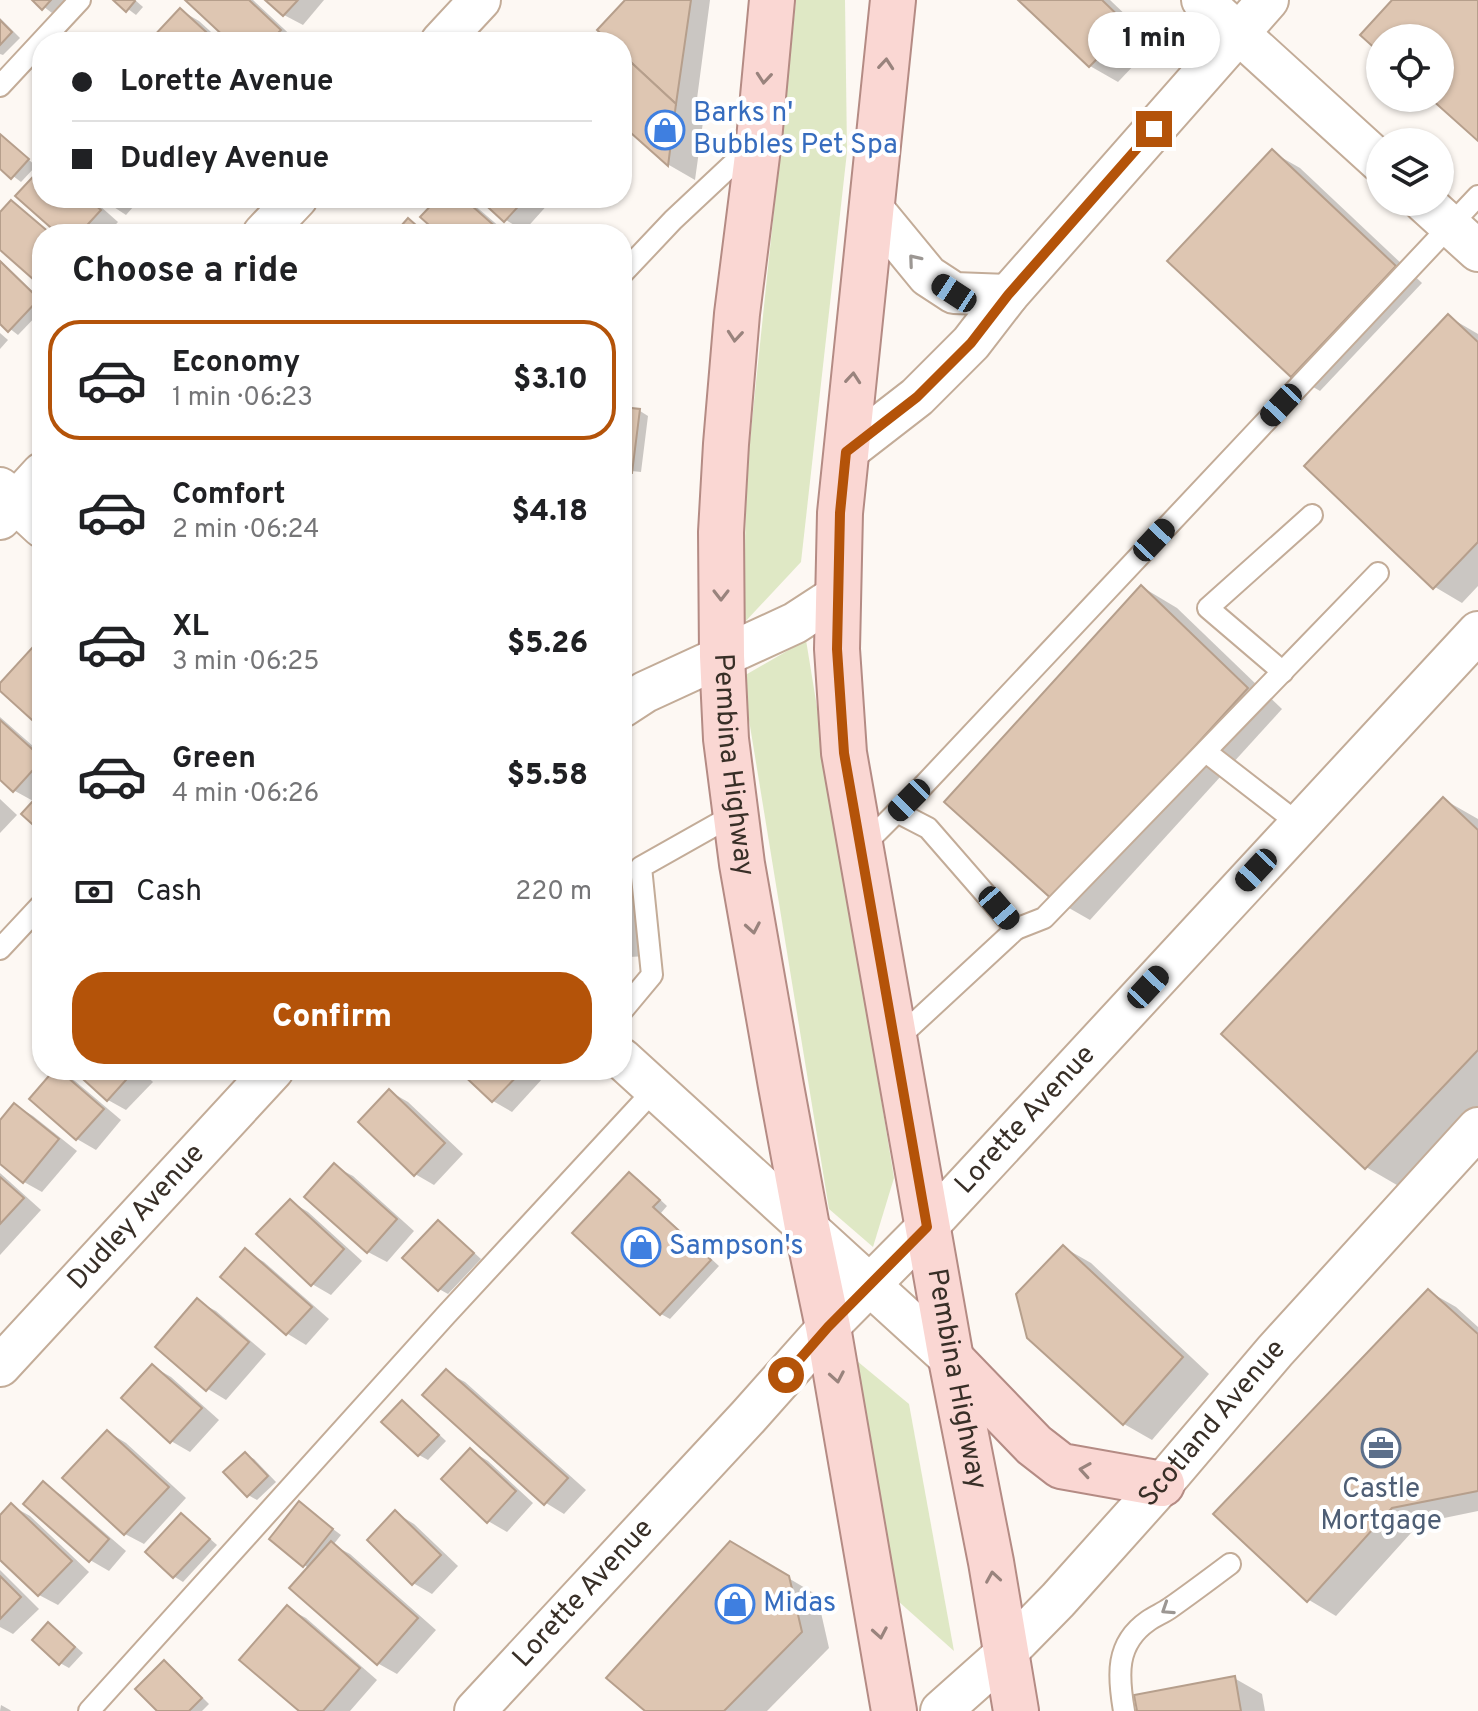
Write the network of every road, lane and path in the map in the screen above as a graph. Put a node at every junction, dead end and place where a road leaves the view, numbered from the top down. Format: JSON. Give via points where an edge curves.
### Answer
{"nodes":[{"id":1,"x":80,"y":0,"type":"edge"},
{"id":2,"x":480,"y":0,"type":"edge"},
{"id":3,"x":772,"y":0,"type":"edge"},
{"id":4,"x":893,"y":0,"type":"edge"},
{"id":5,"x":1202,"y":0,"type":"edge"},
{"id":6,"x":1268,"y":0,"type":"edge"},
{"id":7,"x":50,"y":32,"type":"edge"},
{"id":8,"x":450,"y":32,"type":"edge"},
{"id":9,"x":1238,"y":34,"type":"junction"},
{"id":10,"x":32,"y":52,"type":"edge"},
{"id":11,"x":0,"y":86,"type":"edge"},
{"id":12,"x":759,"y":140,"type":"junction"},
{"id":13,"x":1366,"y":149,"type":"edge"},
{"id":14,"x":1478,"y":196,"type":"edge"},
{"id":15,"x":288,"y":208,"type":"edge"},
{"id":16,"x":872,"y":208,"type":"junction"},
{"id":17,"x":272,"y":224,"type":"edge"},
{"id":18,"x":1451,"y":226,"type":"edge"},
{"id":19,"x":632,"y":263,"type":"edge"},
{"id":20,"x":1008,"y":295,"type":"junction"},
{"id":21,"x":846,"y":452,"type":"junction"},
{"id":22,"x":32,"y":486,"type":"edge"},
{"id":23,"x":14,"y":509,"type":"edge"},
{"id":24,"x":1312,"y":515,"type":"dead end"},
{"id":25,"x":1378,"y":573,"type":"dead end"},
{"id":26,"x":838,"y":595,"type":"junction"},
{"id":27,"x":1478,"y":632,"type":"edge"},
{"id":28,"x":722,"y":656,"type":"junction"},
{"id":29,"x":1283,"y":672,"type":"junction"},
{"id":30,"x":632,"y":700,"type":"edge"},
{"id":31,"x":1206,"y":752,"type":"junction"},
{"id":32,"x":897,"y":812,"type":"junction"},
{"id":33,"x":735,"y":814,"type":"junction"},
{"id":34,"x":1299,"y":824,"type":"junction"},
{"id":35,"x":862,"y":847,"type":"junction"},
{"id":36,"x":32,"y":915,"type":"edge"},
{"id":37,"x":1016,"y":929,"type":"junction"},
{"id":38,"x":0,"y":949,"type":"edge"},
{"id":39,"x":632,"y":999,"type":"edge"},
{"id":40,"x":895,"y":1041,"type":"junction"},
{"id":41,"x":632,"y":1068,"type":"edge"},
{"id":42,"x":264,"y":1080,"type":"edge"},
{"id":43,"x":655,"y":1089,"type":"junction"},
{"id":44,"x":1478,"y":1128,"type":"edge"},
{"id":45,"x":807,"y":1227,"type":"junction"},
{"id":46,"x":927,"y":1227,"type":"junction"},
{"id":47,"x":869,"y":1286,"type":"junction"},
{"id":48,"x":828,"y":1327,"type":"junction"},
{"id":49,"x":951,"y":1359,"type":"junction"},
{"id":50,"x":0,"y":1366,"type":"edge"},
{"id":51,"x":1162,"y":1484,"type":"junction"},
{"id":52,"x":1230,"y":1564,"type":"dead end"},
{"id":53,"x":1005,"y":1654,"type":"junction"},
{"id":54,"x":89,"y":1711,"type":"edge"},
{"id":55,"x":475,"y":1711,"type":"edge"},
{"id":56,"x":894,"y":1711,"type":"edge"},
{"id":57,"x":941,"y":1711,"type":"edge"},
{"id":58,"x":1016,"y":1711,"type":"edge"},
{"id":59,"x":1124,"y":1711,"type":"edge"}],
"edges":[{"from":1,"to":7,"type":"lane"},
{"from":2,"to":8,"type":"street"},
{"from":3,"to":12,"type":"main road","name":"Pembina Highway","one_way":true},
{"from":16,"to":4,"type":"main road","name":"Pembina Highway","one_way":true},
{"from":5,"to":9,"type":"street"},
{"from":6,"to":9,"type":"street"},
{"from":9,"to":13,"type":"street"},
{"from":9,"to":20,"type":"street"},
{"from":10,"to":11,"type":"lane"},
{"from":12,"to":19,"type":"lane"},
{"from":12,"to":28,"type":"main road","name":"Pembina Highway","one_way":true,"via":[[726,444]]},
{"from":14,"to":18,"type":"lane"},
{"from":15,"to":17,"type":"street"},
{"from":20,"to":16,"type":"street","one_way":true,"via":[[954,293],[928,276]]},
{"from":21,"to":16,"type":"main road","name":"Pembina Highway","one_way":true},
{"from":18,"to":32,"type":"lane"},
{"from":20,"to":21,"type":"street","via":[[971,343],[917,397]]},
{"from":21,"to":26,"type":"main road","name":"Pembina Highway"},
{"from":22,"to":23,"type":"street"},
{"from":24,"to":29,"type":"lane","via":[[1208,608]]},
{"from":25,"to":29,"type":"lane"},
{"from":26,"to":28,"type":"street","via":[[795,623]]},
{"from":26,"to":35,"type":"main road","name":"Pembina Highway","via":[[844,753]]},
{"from":27,"to":34,"type":"street","name":"Lorette Avenue"},
{"from":28,"to":30,"type":"street"},
{"from":28,"to":33,"type":"main road","name":"Pembina Highway"},
{"from":29,"to":31,"type":"lane"},
{"from":31,"to":34,"type":"lane"},
{"from":31,"to":37,"type":"lane","via":[[1044,918]]},
{"from":32,"to":35,"type":"lane"},
{"from":32,"to":37,"type":"lane","via":[[928,828]]},
{"from":33,"to":39,"type":"lane","via":[[641,867],[652,975]]},
{"from":33,"to":45,"type":"main road","name":"Pembina Highway","one_way":true},
{"from":34,"to":46,"type":"street","name":"Lorette Avenue"},
{"from":35,"to":40,"type":"main road","name":"Pembina Highway"},
{"from":36,"to":38,"type":"lane"},
{"from":37,"to":40,"type":"lane"},
{"from":40,"to":46,"type":"main road","name":"Pembina Highway"},
{"from":41,"to":43,"type":"street"},
{"from":42,"to":50,"type":"street","name":"Dudley Avenue"},
{"from":43,"to":45,"type":"street"},
{"from":43,"to":54,"type":"lane"},
{"from":44,"to":51,"type":"street","name":"Scotland Avenue"},
{"from":45,"to":47,"type":"street"},
{"from":45,"to":48,"type":"main road","name":"Pembina Highway"},
{"from":46,"to":47,"type":"street","name":"Lorette Avenue"},
{"from":46,"to":49,"type":"main road","name":"Pembina Highway"},
{"from":47,"to":48,"type":"street","name":"Lorette Avenue"},
{"from":47,"to":49,"type":"street"},
{"from":48,"to":55,"type":"street","name":"Lorette Avenue"},
{"from":48,"to":56,"type":"main road","name":"Pembina Highway","one_way":true},
{"from":51,"to":49,"type":"main road","one_way":true,"via":[[1061,1466]]},
{"from":53,"to":49,"type":"main road","name":"Pembina Highway","one_way":true},
{"from":51,"to":53,"type":"street","name":"Scotland Avenue"},
{"from":52,"to":59,"type":"lane","one_way":true,"via":[[1136,1631],[1119,1674]]},
{"from":53,"to":57,"type":"street","name":"Scotland Avenue"},
{"from":53,"to":58,"type":"main road","name":"Pembina Highway"}]}
